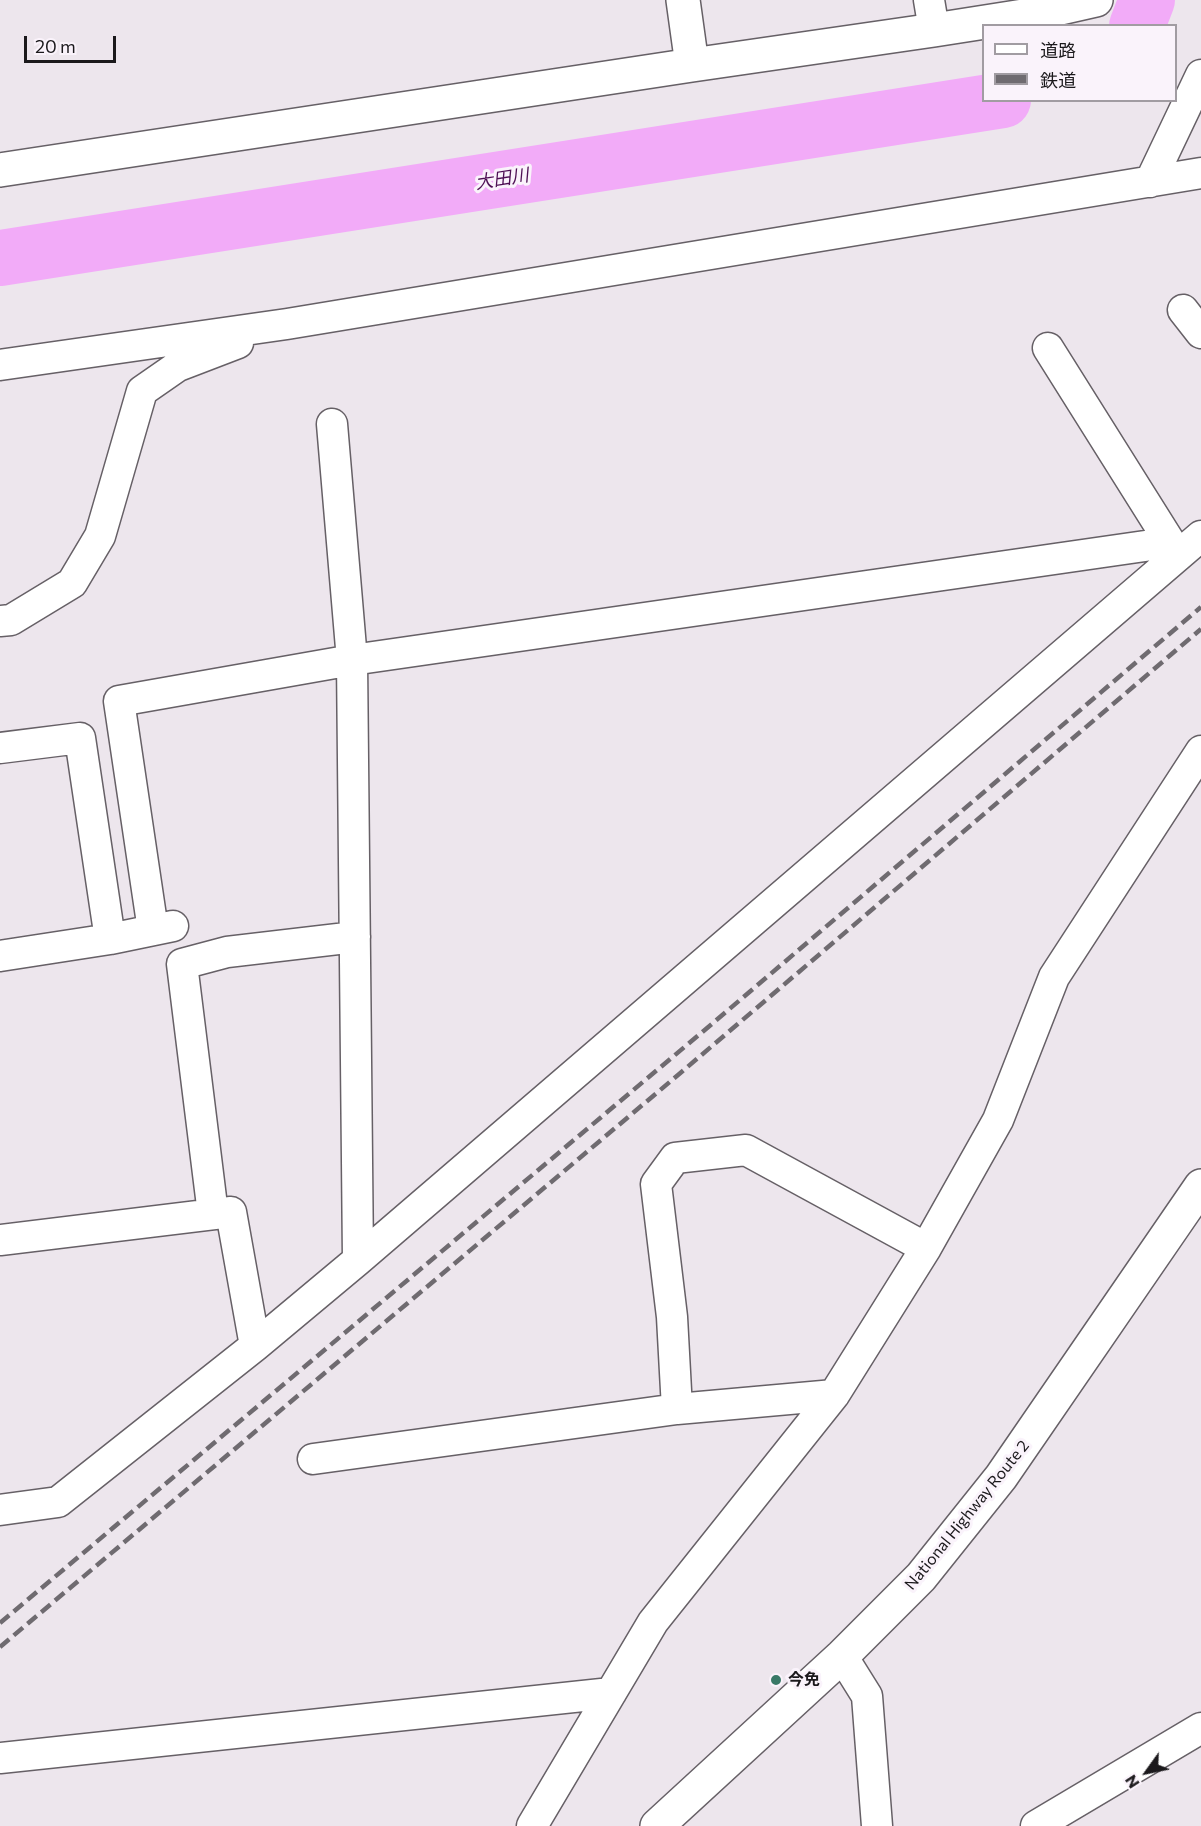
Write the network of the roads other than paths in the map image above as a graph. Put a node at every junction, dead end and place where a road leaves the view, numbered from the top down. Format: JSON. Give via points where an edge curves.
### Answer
{"nodes":[{"id":1,"x":682,"y":0,"type":"edge"},
{"id":2,"x":1085,"y":3,"type":"edge"},
{"id":3,"x":1031,"y":8,"type":"edge"},
{"id":4,"x":932,"y":15,"type":"edge"},
{"id":5,"x":692,"y":65,"type":"junction"},
{"id":6,"x":1201,"y":75,"type":"edge"},
{"id":7,"x":0,"y":170,"type":"edge"},
{"id":8,"x":1201,"y":173,"type":"edge"},
{"id":9,"x":1150,"y":182,"type":"junction"},
{"id":10,"x":1183,"y":310,"type":"dead end"},
{"id":11,"x":287,"y":324,"type":"junction"},
{"id":12,"x":1201,"y":333,"type":"edge"},
{"id":13,"x":1048,"y":348,"type":"dead end"},
{"id":14,"x":0,"y":365,"type":"edge"},
{"id":15,"x":332,"y":424,"type":"dead end"},
{"id":16,"x":1201,"y":536,"type":"edge"},
{"id":17,"x":1178,"y":555,"type":"junction"},
{"id":18,"x":0,"y":621,"type":"edge"},
{"id":19,"x":352,"y":660,"type":"junction"},
{"id":20,"x":0,"y":748,"type":"edge"},
{"id":21,"x":1201,"y":750,"type":"edge"},
{"id":22,"x":355,"y":937,"type":"junction"},
{"id":23,"x":110,"y":939,"type":"junction"},
{"id":24,"x":0,"y":956,"type":"edge"},
{"id":25,"x":1201,"y":1185,"type":"edge"},
{"id":26,"x":213,"y":1214,"type":"junction"},
{"id":27,"x":0,"y":1240,"type":"edge"},
{"id":28,"x":926,"y":1248,"type":"junction"},
{"id":29,"x":358,"y":1260,"type":"junction"},
{"id":30,"x":255,"y":1346,"type":"junction"},
{"id":31,"x":834,"y":1395,"type":"junction"},
{"id":32,"x":677,"y":1409,"type":"junction"},
{"id":33,"x":313,"y":1460,"type":"dead end"},
{"id":34,"x":0,"y":1510,"type":"edge"},
{"id":35,"x":842,"y":1656,"type":"junction"},
{"id":36,"x":612,"y":1693,"type":"junction"},
{"id":37,"x":1201,"y":1728,"type":"edge"},
{"id":38,"x":0,"y":1758,"type":"edge"},
{"id":39,"x":532,"y":1826,"type":"edge"},
{"id":40,"x":657,"y":1826,"type":"edge"},
{"id":41,"x":877,"y":1826,"type":"edge"},
{"id":42,"x":1036,"y":1826,"type":"edge"}],
"edges":[{"from":1,"to":5,"type":"main road"},
{"from":2,"to":3,"type":"main road"},
{"from":3,"to":4,"type":"main road"},
{"from":4,"to":5,"type":"main road"},
{"from":5,"to":7,"type":"main road"},
{"from":6,"to":9,"type":"street"},
{"from":8,"to":9,"type":"street"},
{"from":9,"to":11,"type":"street"},
{"from":10,"to":12,"type":"street"},
{"from":11,"to":14,"type":"street"},
{"from":11,"to":18,"type":"street","via":[[178,366],[142,391],[100,536],[72,583],[11,620]]},
{"from":13,"to":17,"type":"street"},
{"from":15,"to":19,"type":"street"},
{"from":16,"to":17,"type":"street"},
{"from":17,"to":19,"type":"street","via":[[1152,545]]},
{"from":17,"to":29,"type":"street"},
{"from":19,"to":22,"type":"street"},
{"from":19,"to":23,"type":"street","via":[[119,701],[163,928]]},
{"from":20,"to":23,"type":"street","via":[[80,738]]},
{"from":21,"to":28,"type":"street","via":[[1054,976],[998,1120]]},
{"from":22,"to":26,"type":"street","via":[[227,952],[182,964]]},
{"from":22,"to":29,"type":"street"},
{"from":23,"to":24,"type":"street"},
{"from":25,"to":35,"type":"main road","name":"National Highway Route 2","via":[[1001,1477],[921,1577]]},
{"from":26,"to":27,"type":"street"},
{"from":26,"to":30,"type":"street","via":[[231,1212]]},
{"from":28,"to":31,"type":"street"},
{"from":28,"to":32,"type":"street","via":[[746,1150],[675,1158],[656,1184],[672,1317]]},
{"from":29,"to":30,"type":"street"},
{"from":30,"to":34,"type":"street","via":[[58,1502]]},
{"from":31,"to":32,"type":"street"},
{"from":31,"to":36,"type":"street","via":[[653,1622]]},
{"from":32,"to":33,"type":"street"},
{"from":35,"to":40,"type":"main road","name":"National Highway Route 2"},
{"from":35,"to":41,"type":"street","via":[[867,1696]]},
{"from":36,"to":38,"type":"street"},
{"from":36,"to":39,"type":"street"},
{"from":37,"to":42,"type":"street"}]}
